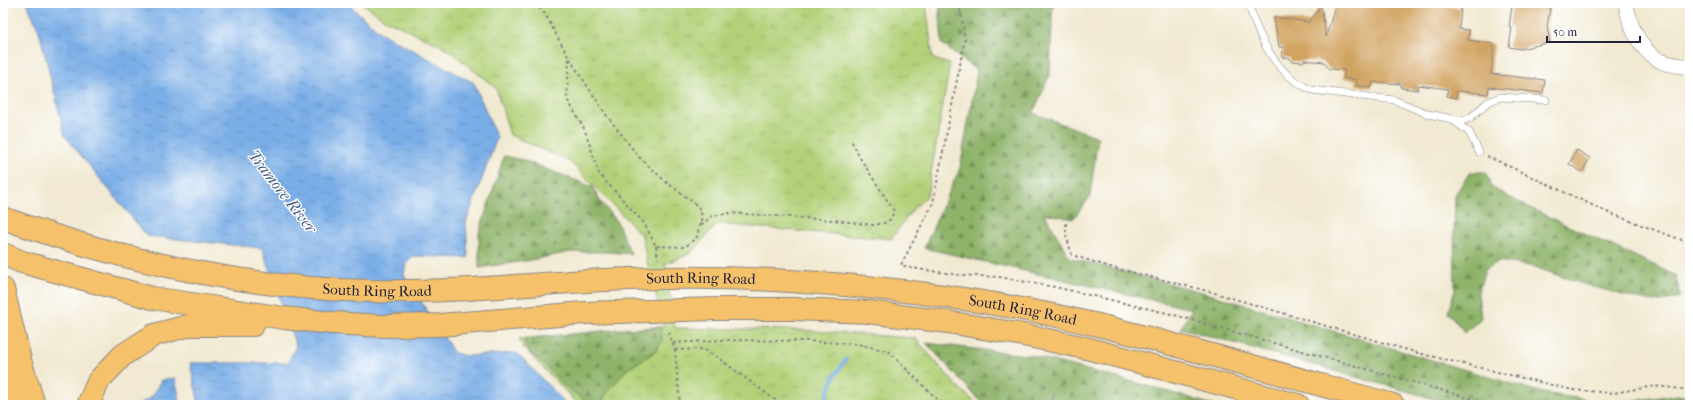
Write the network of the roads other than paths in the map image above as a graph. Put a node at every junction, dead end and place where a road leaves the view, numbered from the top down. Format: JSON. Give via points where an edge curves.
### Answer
{"nodes":[{"id":1,"x":1248,"y":3,"type":"edge"},
{"id":2,"x":1626,"y":3,"type":"edge"},
{"id":3,"x":1690,"y":67,"type":"edge"},
{"id":4,"x":1546,"y":100,"type":"dead end"},
{"id":5,"x":1452,"y":120,"type":"junction"},
{"id":6,"x":1479,"y":152,"type":"road end"},
{"id":7,"x":3,"y":218,"type":"edge"},
{"id":8,"x":3,"y":254,"type":"edge"},
{"id":9,"x":3,"y":289,"type":"edge"},
{"id":10,"x":287,"y":323,"type":"junction"},
{"id":11,"x":3,"y":352,"type":"edge"},
{"id":12,"x":16,"y":405,"type":"edge"},
{"id":13,"x":34,"y":405,"type":"edge"},
{"id":14,"x":88,"y":405,"type":"edge"},
{"id":15,"x":1298,"y":405,"type":"edge"},
{"id":16,"x":1393,"y":405,"type":"edge"}],
"edges":[{"from":1,"to":5,"type":"lane","via":[[1257,31],[1274,60],[1304,87],[1320,92],[1394,100],[1428,114]]},
{"from":2,"to":3,"type":"street","via":[[1629,20],[1646,50],[1657,59]]},
{"from":4,"to":5,"type":"lane","via":[[1500,97],[1488,102],[1470,118],[1462,121]]},
{"from":5,"to":6,"type":"lane","via":[[1469,132]]},
{"from":7,"to":16,"type":"highway","name":"South Ring Road","via":[[118,255],[167,266],[316,288],[419,291],[608,280],[718,278],[791,281],[941,296],[1096,325]]},
{"from":8,"to":10,"type":"highway","via":[[22,262],[152,298]]},
{"from":9,"to":13,"type":"highway"},
{"from":10,"to":14,"type":"highway","via":[[191,325],[154,335],[123,355],[99,380]]},
{"from":10,"to":15,"type":"highway","name":"South Ring Road","via":[[440,325],[584,313],[669,310],[793,309],[868,312],[948,322],[1086,348]]},
{"from":11,"to":12,"type":"highway"}]}
